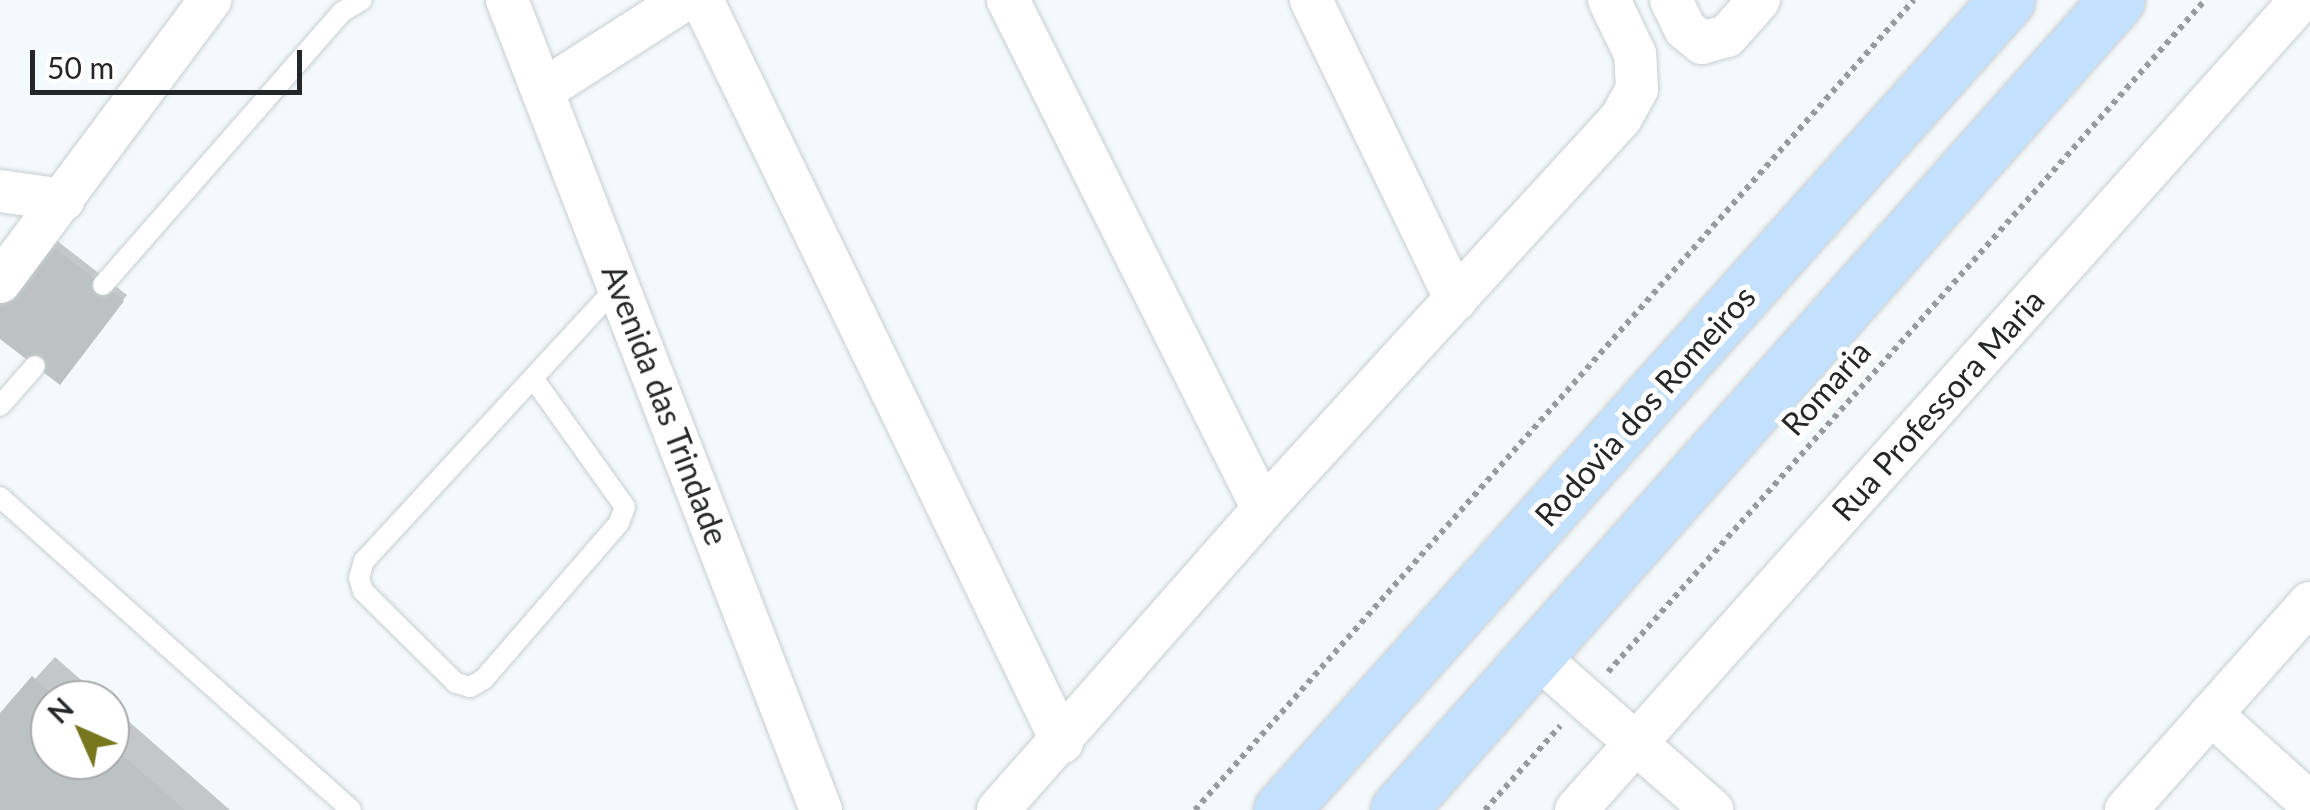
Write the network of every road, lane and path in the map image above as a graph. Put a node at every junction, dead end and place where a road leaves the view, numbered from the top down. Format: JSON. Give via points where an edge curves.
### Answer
{"nodes":[{"id":1,"x":210,"y":0,"type":"edge"},
{"id":2,"x":362,"y":0,"type":"edge"},
{"id":3,"x":508,"y":0,"type":"edge"},
{"id":4,"x":684,"y":0,"type":"edge"},
{"id":5,"x":702,"y":0,"type":"edge"},
{"id":6,"x":1008,"y":0,"type":"edge"},
{"id":7,"x":1311,"y":0,"type":"edge"},
{"id":8,"x":1609,"y":0,"type":"edge"},
{"id":9,"x":1672,"y":0,"type":"edge"},
{"id":10,"x":1759,"y":0,"type":"edge"},
{"id":11,"x":1914,"y":0,"type":"edge"},
{"id":12,"x":2007,"y":0,"type":"edge"},
{"id":13,"x":2118,"y":0,"type":"edge"},
{"id":14,"x":2206,"y":0,"type":"edge"},
{"id":15,"x":2300,"y":0,"type":"edge"},
{"id":16,"x":545,"y":89,"type":"junction"},
{"id":17,"x":0,"y":191,"type":"edge"},
{"id":18,"x":63,"y":200,"type":"junction"},
{"id":19,"x":0,"y":282,"type":"edge"},
{"id":20,"x":619,"y":284,"type":"junction"},
{"id":21,"x":103,"y":285,"type":"dead end"},
{"id":22,"x":1456,"y":300,"type":"junction"},
{"id":23,"x":35,"y":366,"type":"dead end"},
{"id":24,"x":533,"y":378,"type":"junction"},
{"id":25,"x":0,"y":406,"type":"edge"},
{"id":26,"x":0,"y":497,"type":"edge"},
{"id":27,"x":1263,"y":509,"type":"junction"},
{"id":28,"x":2310,"y":602,"type":"edge"},
{"id":29,"x":1534,"y":654,"type":"junction"},
{"id":30,"x":1585,"y":698,"type":"junction"},
{"id":31,"x":2211,"y":714,"type":"junction"},
{"id":32,"x":1062,"y":742,"type":"junction"},
{"id":33,"x":1637,"y":742,"type":"junction"},
{"id":34,"x":2310,"y":803,"type":"edge"},
{"id":35,"x":351,"y":810,"type":"edge"},
{"id":36,"x":821,"y":810,"type":"edge"},
{"id":37,"x":998,"y":810,"type":"edge"},
{"id":38,"x":1196,"y":810,"type":"edge"},
{"id":39,"x":1281,"y":810,"type":"edge"},
{"id":40,"x":1398,"y":810,"type":"edge"},
{"id":41,"x":1485,"y":810,"type":"edge"},
{"id":42,"x":1576,"y":810,"type":"edge"},
{"id":43,"x":1712,"y":810,"type":"edge"},
{"id":44,"x":2126,"y":810,"type":"edge"}],
"edges":[{"from":1,"to":18,"type":"street"},
{"from":2,"to":21,"type":"lane","via":[[342,12]]},
{"from":3,"to":16,"type":"street","name":"Avenida das Trindade"},
{"from":4,"to":16,"type":"street"},
{"from":5,"to":32,"type":"street"},
{"from":6,"to":27,"type":"street"},
{"from":7,"to":22,"type":"street"},
{"from":8,"to":22,"type":"street","via":[[1635,54],[1637,89],[1621,118]]},
{"from":9,"to":10,"type":"street","via":[[1686,29],[1702,43],[1727,36]]},
{"from":11,"to":38,"type":"path"},
{"from":12,"to":39,"type":"main road","name":"Rodovia dos Romeiros"},
{"from":13,"to":29,"type":"main road"},
{"from":14,"to":30,"type":"path","name":"Romaria"},
{"from":15,"to":33,"type":"street","name":"Rua Professora Maria"},
{"from":16,"to":20,"type":"street","name":"Avenida das Trindade"},
{"from":17,"to":18,"type":"street"},
{"from":18,"to":19,"type":"street"},
{"from":20,"to":24,"type":"lane"},
{"from":20,"to":36,"type":"street","name":"Avenida das Trindade"},
{"from":22,"to":27,"type":"street"},
{"from":23,"to":25,"type":"lane"},
{"from":24,"to":24,"type":"lane","via":[[364,561],[359,578],[363,591],[456,683],[470,687],[484,679],[624,516],[625,507]]},
{"from":26,"to":35,"type":"lane"},
{"from":27,"to":32,"type":"street"},
{"from":28,"to":31,"type":"street"},
{"from":29,"to":30,"type":"street"},
{"from":29,"to":40,"type":"main road"},
{"from":30,"to":33,"type":"street"},
{"from":30,"to":41,"type":"path","name":"Romaria"},
{"from":31,"to":34,"type":"street"},
{"from":31,"to":44,"type":"street"},
{"from":32,"to":37,"type":"street"},
{"from":33,"to":42,"type":"street","name":"Rua Professora Maria"},
{"from":33,"to":43,"type":"street"}]}
